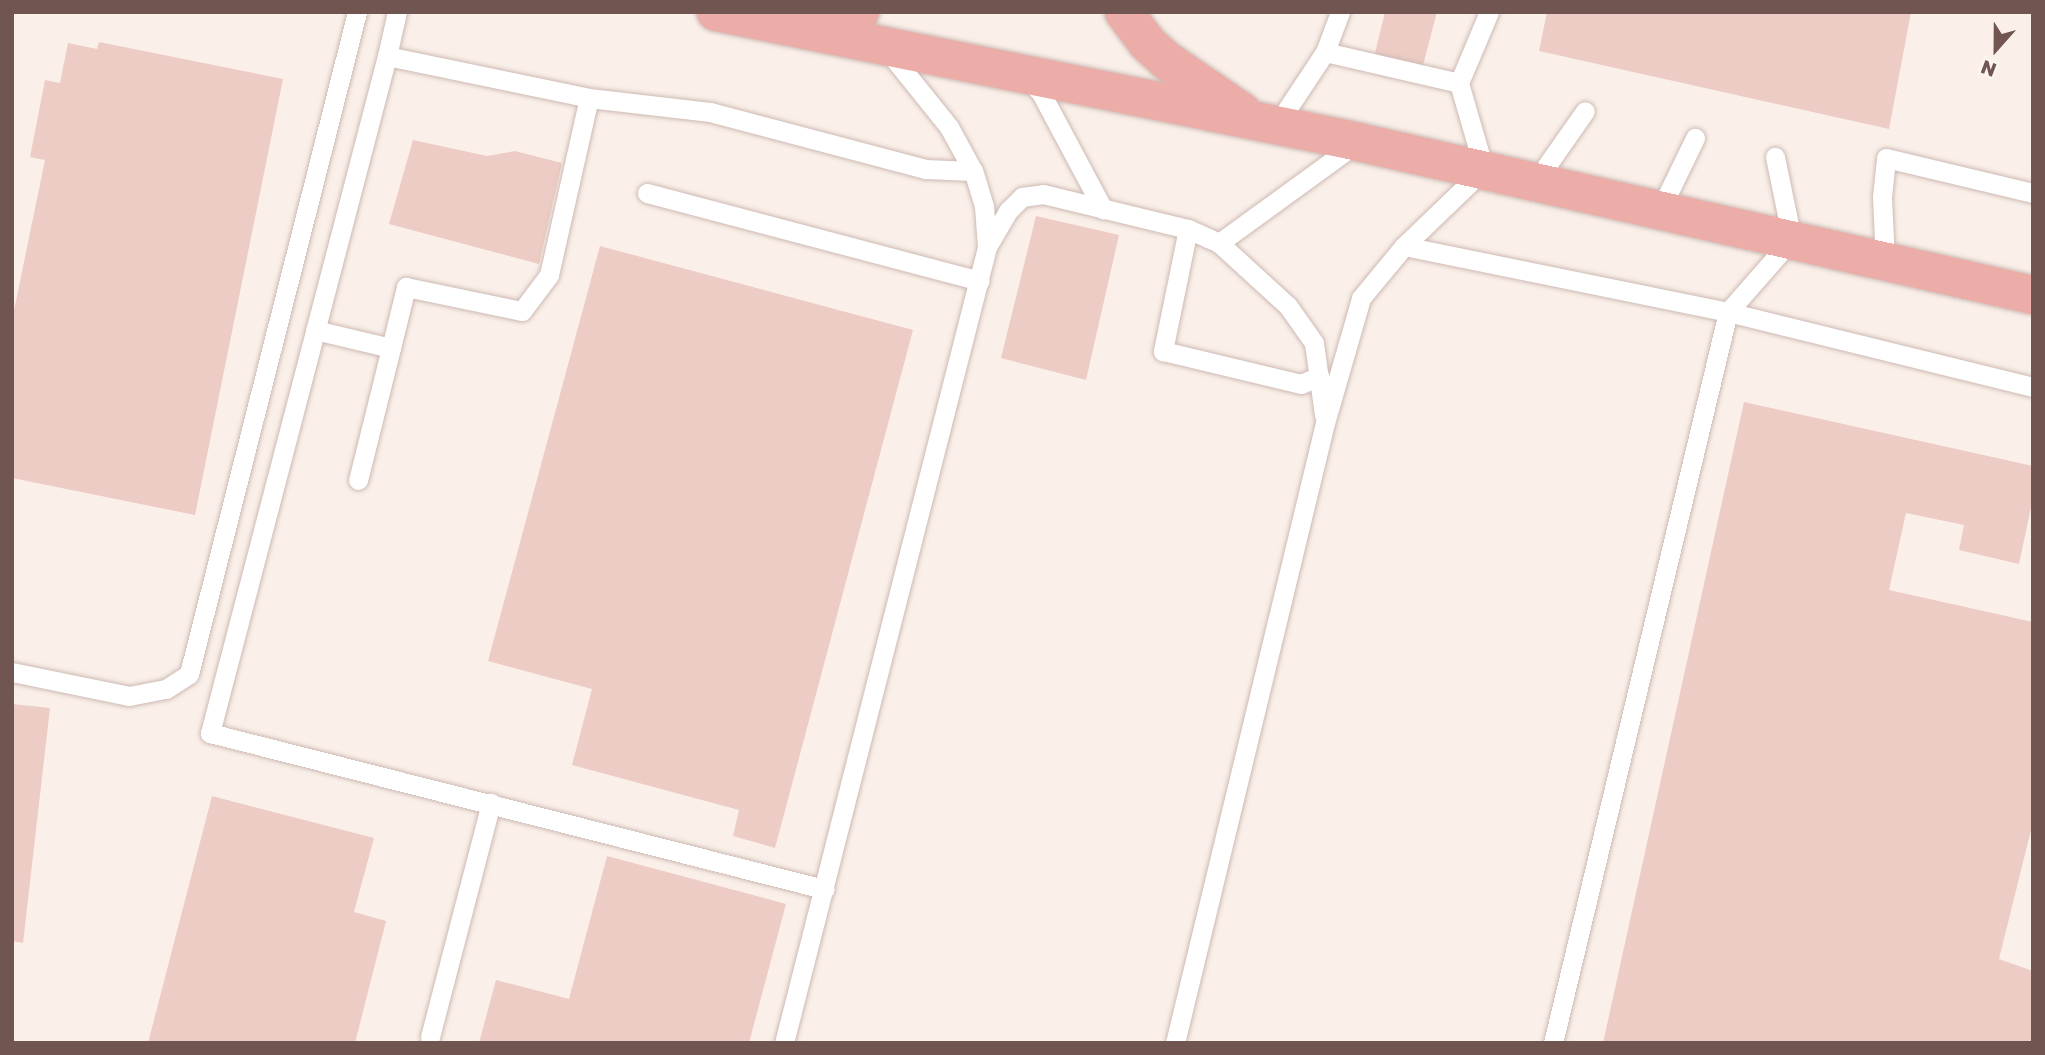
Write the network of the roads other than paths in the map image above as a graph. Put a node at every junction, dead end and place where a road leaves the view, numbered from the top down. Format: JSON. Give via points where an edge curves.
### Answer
{"nodes":[{"id":1,"x":357,"y":12,"type":"edge"},
{"id":2,"x":397,"y":12,"type":"edge"},
{"id":3,"x":716,"y":12,"type":"edge"},
{"id":4,"x":860,"y":12,"type":"edge"},
{"id":5,"x":1124,"y":12,"type":"edge"},
{"id":6,"x":1340,"y":12,"type":"edge"},
{"id":7,"x":1489,"y":12,"type":"edge"},
{"id":8,"x":781,"y":26,"type":"junction"},
{"id":9,"x":884,"y":46,"type":"junction"},
{"id":10,"x":1325,"y":52,"type":"junction"},
{"id":11,"x":387,"y":56,"type":"junction"},
{"id":12,"x":1024,"y":75,"type":"junction"},
{"id":13,"x":1459,"y":83,"type":"junction"},
{"id":14,"x":589,"y":99,"type":"junction"},
{"id":15,"x":1585,"y":111,"type":"dead end"},
{"id":16,"x":1267,"y":124,"type":"junction"},
{"id":17,"x":1695,"y":138,"type":"dead end"},
{"id":18,"x":1358,"y":142,"type":"junction"},
{"id":19,"x":1774,"y":157,"type":"dead end"},
{"id":20,"x":1484,"y":169,"type":"junction"},
{"id":21,"x":973,"y":171,"type":"junction"},
{"id":22,"x":1536,"y":181,"type":"junction"},
{"id":23,"x":2033,"y":192,"type":"edge"},
{"id":24,"x":647,"y":194,"type":"dead end"},
{"id":25,"x":1661,"y":208,"type":"junction"},
{"id":26,"x":1103,"y":209,"type":"junction"},
{"id":27,"x":1188,"y":229,"type":"junction"},
{"id":28,"x":1792,"y":239,"type":"junction"},
{"id":29,"x":1219,"y":243,"type":"junction"},
{"id":30,"x":1404,"y":246,"type":"junction"},
{"id":31,"x":987,"y":247,"type":"junction"},
{"id":32,"x":1885,"y":261,"type":"junction"},
{"id":33,"x":980,"y":281,"type":"junction"},
{"id":34,"x":2033,"y":295,"type":"edge"},
{"id":35,"x":1728,"y":312,"type":"junction"},
{"id":36,"x":315,"y":330,"type":"junction"},
{"id":37,"x":391,"y":348,"type":"junction"},
{"id":38,"x":1319,"y":376,"type":"junction"},
{"id":39,"x":2033,"y":387,"type":"edge"},
{"id":40,"x":1325,"y":423,"type":"junction"},
{"id":41,"x":358,"y":480,"type":"dead end"},
{"id":42,"x":12,"y":672,"type":"edge"},
{"id":43,"x":491,"y":803,"type":"junction"},
{"id":44,"x":824,"y":889,"type":"junction"},
{"id":45,"x":430,"y":1037,"type":"dead end"},
{"id":46,"x":784,"y":1043,"type":"edge"},
{"id":47,"x":1175,"y":1043,"type":"edge"},
{"id":48,"x":1553,"y":1043,"type":"edge"}],
"edges":[{"from":1,"to":42,"type":"lane","via":[[189,674],[166,689],[130,696]]},
{"from":2,"to":11,"type":"lane"},
{"from":3,"to":8,"type":"highway"},
{"from":4,"to":8,"type":"highway"},
{"from":5,"to":16,"type":"highway","via":[[1166,60]]},
{"from":6,"to":10,"type":"lane"},
{"from":7,"to":13,"type":"lane"},
{"from":8,"to":9,"type":"highway"},
{"from":9,"to":12,"type":"highway"},
{"from":9,"to":21,"type":"lane","via":[[949,127]]},
{"from":10,"to":13,"type":"lane"},
{"from":10,"to":16,"type":"lane"},
{"from":11,"to":14,"type":"lane"},
{"from":11,"to":36,"type":"lane"},
{"from":12,"to":16,"type":"highway"},
{"from":12,"to":26,"type":"lane","via":[[1041,93]]},
{"from":13,"to":20,"type":"lane"},
{"from":14,"to":21,"type":"lane","via":[[710,112],[925,169]]},
{"from":14,"to":37,"type":"lane","via":[[549,275],[522,312],[405,287]]},
{"from":15,"to":22,"type":"lane"},
{"from":16,"to":18,"type":"highway"},
{"from":17,"to":25,"type":"lane"},
{"from":18,"to":20,"type":"highway"},
{"from":18,"to":29,"type":"lane"},
{"from":19,"to":28,"type":"lane"},
{"from":20,"to":22,"type":"highway"},
{"from":20,"to":30,"type":"lane"},
{"from":21,"to":31,"type":"lane","via":[[984,206]]},
{"from":22,"to":25,"type":"highway"},
{"from":23,"to":32,"type":"lane","via":[[1886,158],[1882,197]]},
{"from":24,"to":33,"type":"lane"},
{"from":25,"to":28,"type":"highway"},
{"from":26,"to":27,"type":"lane"},
{"from":26,"to":31,"type":"lane","via":[[1043,194],[1022,197]]},
{"from":27,"to":29,"type":"lane"},
{"from":27,"to":38,"type":"lane","via":[[1163,351],[1301,384]]},
{"from":28,"to":32,"type":"highway"},
{"from":28,"to":35,"type":"lane"},
{"from":29,"to":38,"type":"lane","via":[[1288,306],[1314,343]]},
{"from":30,"to":35,"type":"lane"},
{"from":30,"to":40,"type":"lane","via":[[1361,298]]},
{"from":31,"to":33,"type":"lane"},
{"from":32,"to":34,"type":"highway"},
{"from":33,"to":44,"type":"lane"},
{"from":35,"to":39,"type":"lane"},
{"from":35,"to":48,"type":"lane"},
{"from":36,"to":37,"type":"lane"},
{"from":36,"to":43,"type":"lane","via":[[210,733]]},
{"from":37,"to":41,"type":"lane"},
{"from":38,"to":40,"type":"lane"},
{"from":40,"to":47,"type":"lane"},
{"from":43,"to":44,"type":"lane"},
{"from":43,"to":45,"type":"lane"},
{"from":44,"to":46,"type":"lane"}]}
